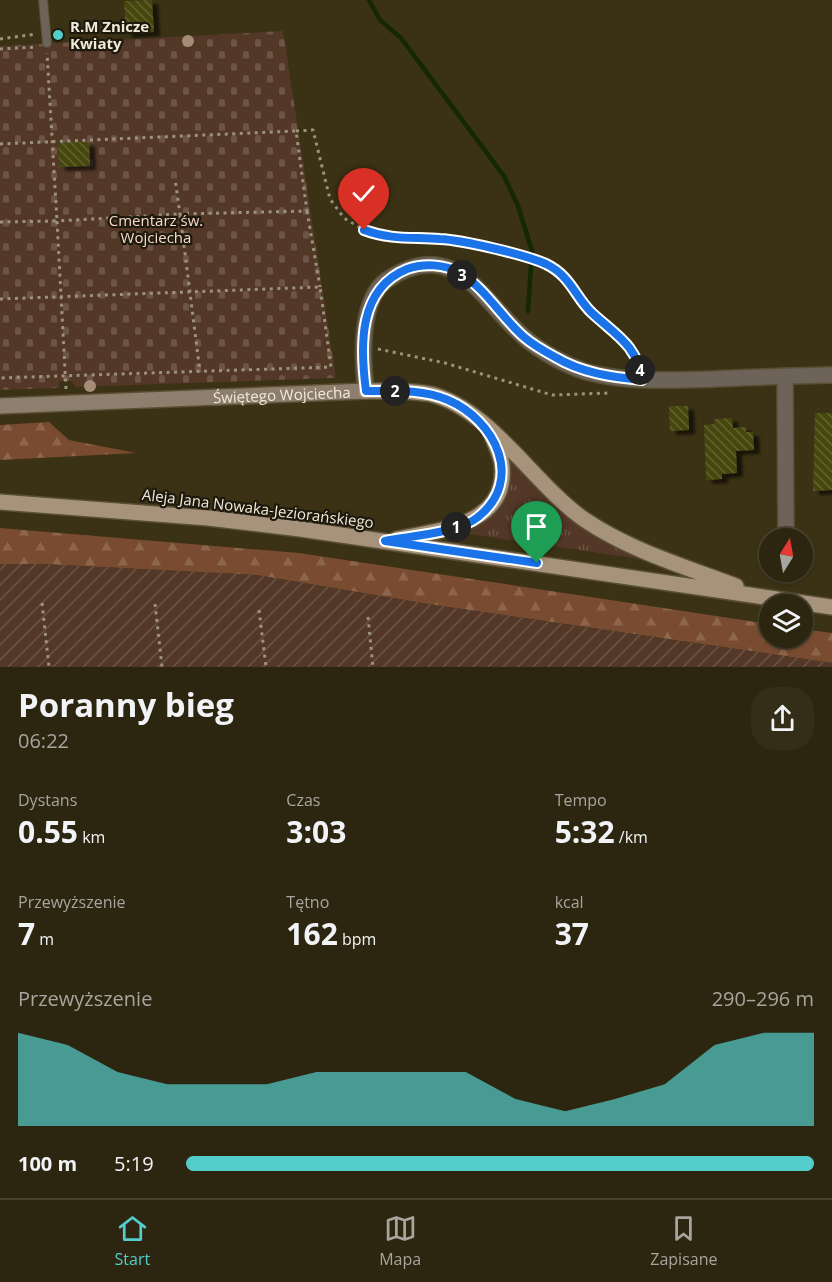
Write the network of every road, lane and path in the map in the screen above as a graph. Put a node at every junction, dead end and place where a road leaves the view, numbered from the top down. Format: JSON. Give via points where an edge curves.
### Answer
{"nodes":[{"id":1,"x":44,"y":0,"type":"edge"},
{"id":2,"x":0,"y":39,"type":"edge"},
{"id":3,"x":47,"y":43,"type":"joint"},
{"id":4,"x":0,"y":49,"type":"edge"},
{"id":5,"x":297,"y":131,"type":"junction"},
{"id":6,"x":54,"y":142,"type":"junction"},
{"id":7,"x":0,"y":144,"type":"edge"},
{"id":8,"x":176,"y":179,"type":"dead end"},
{"id":9,"x":308,"y":211,"type":"junction"},
{"id":10,"x":180,"y":214,"type":"junction"},
{"id":11,"x":57,"y":221,"type":"junction"},
{"id":12,"x":0,"y":222,"type":"edge"},
{"id":13,"x":320,"y":286,"type":"junction"},
{"id":14,"x":190,"y":291,"type":"junction"},
{"id":15,"x":61,"y":297,"type":"junction"},
{"id":16,"x":0,"y":299,"type":"edge"},
{"id":17,"x":378,"y":349,"type":"dead end"},
{"id":18,"x":201,"y":372,"type":"junction"},
{"id":19,"x":832,"y":375,"type":"edge"},
{"id":20,"x":66,"y":376,"type":"junction"},
{"id":21,"x":785,"y":376,"type":"junction"},
{"id":22,"x":0,"y":378,"type":"edge"},
{"id":23,"x":642,"y":380,"type":"junction"},
{"id":24,"x":366,"y":391,"type":"junction"},
{"id":25,"x":620,"y":392,"type":"dead end"},
{"id":26,"x":66,"y":393,"type":"dead end"},
{"id":27,"x":0,"y":406,"type":"edge"},
{"id":28,"x":490,"y":431,"type":"junction"},
{"id":29,"x":0,"y":502,"type":"edge"},
{"id":30,"x":786,"y":528,"type":"edge"},
{"id":31,"x":385,"y":541,"type":"junction"},
{"id":32,"x":759,"y":595,"type":"edge"},
{"id":33,"x":759,"y":596,"type":"edge"},
{"id":34,"x":42,"y":603,"type":"dead end"},
{"id":35,"x":155,"y":604,"type":"dead end"},
{"id":36,"x":813,"y":604,"type":"edge"},
{"id":37,"x":832,"y":607,"type":"edge"},
{"id":38,"x":259,"y":610,"type":"dead end"},
{"id":39,"x":368,"y":616,"type":"dead end"},
{"id":40,"x":49,"y":667,"type":"edge"},
{"id":41,"x":162,"y":667,"type":"edge"},
{"id":42,"x":266,"y":667,"type":"edge"},
{"id":43,"x":373,"y":667,"type":"edge"}],
"edges":[{"from":1,"to":3,"type":"lane"},
{"from":2,"to":3,"type":"path","via":[[41,34]]},
{"from":4,"to":6,"type":"path","via":[[47,46]]},
{"from":5,"to":6,"type":"path"},
{"from":5,"to":9,"type":"path"},
{"from":5,"to":23,"type":"path","via":[[313,130],[330,199],[344,218],[387,238],[442,239],[547,264],[572,284],[585,307],[631,347]]},
{"from":6,"to":7,"type":"path"},
{"from":6,"to":11,"type":"path"},
{"from":8,"to":10,"type":"path"},
{"from":9,"to":10,"type":"path"},
{"from":9,"to":13,"type":"path"},
{"from":10,"to":11,"type":"path"},
{"from":10,"to":14,"type":"path"},
{"from":11,"to":12,"type":"path"},
{"from":11,"to":15,"type":"path"},
{"from":13,"to":14,"type":"path"},
{"from":13,"to":18,"type":"path","via":[[331,367]]},
{"from":14,"to":15,"type":"path"},
{"from":14,"to":18,"type":"path"},
{"from":15,"to":16,"type":"path"},
{"from":15,"to":20,"type":"path"},
{"from":17,"to":25,"type":"path","via":[[445,363],[552,395]]},
{"from":18,"to":20,"type":"path"},
{"from":19,"to":21,"type":"street","name":"Świętego Wojciecha"},
{"from":20,"to":22,"type":"path"},
{"from":20,"to":26,"type":"path"},
{"from":21,"to":23,"type":"street","name":"Świętego Wojciecha"},
{"from":21,"to":30,"type":"street"},
{"from":23,"to":24,"type":"street","name":"Świętego Wojciecha","via":[[574,367],[524,337],[475,284],[457,272],[415,266],[382,284],[371,300],[364,339]]},
{"from":24,"to":27,"type":"main road","name":"Świętego Wojciecha"},
{"from":24,"to":28,"type":"main road","via":[[439,397],[464,408]]},
{"from":28,"to":31,"type":"main road","via":[[502,464],[501,483],[493,501],[478,518],[453,528]]},
{"from":28,"to":32,"type":"main road","via":[[561,502],[586,521],[637,548]]},
{"from":29,"to":31,"type":"main road","name":"Aleja Jana Nowaka-Jeziorańskiego","via":[[208,518]]},
{"from":31,"to":33,"type":"main road","name":"Aleja Jana Nowaka-Jeziorańskiego"},
{"from":34,"to":40,"type":"path"},
{"from":35,"to":41,"type":"path"},
{"from":36,"to":37,"type":"main road","name":"Aleja Jana Nowaka-Jeziorańskiego"},
{"from":38,"to":42,"type":"path"},
{"from":39,"to":43,"type":"path"}]}
